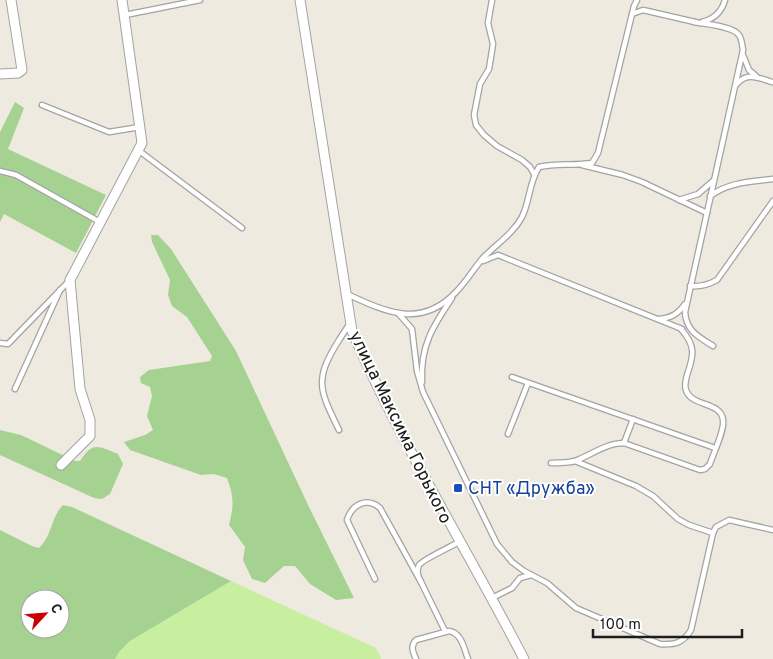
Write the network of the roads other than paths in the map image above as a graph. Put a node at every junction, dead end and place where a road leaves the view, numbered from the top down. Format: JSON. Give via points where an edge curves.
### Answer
{"nodes":[{"id":1,"x":10,"y":0,"type":"edge"},
{"id":2,"x":122,"y":0,"type":"edge"},
{"id":3,"x":200,"y":0,"type":"edge"},
{"id":4,"x":300,"y":0,"type":"edge"},
{"id":5,"x":492,"y":0,"type":"edge"},
{"id":6,"x":636,"y":0,"type":"edge"},
{"id":7,"x":725,"y":0,"type":"edge"},
{"id":8,"x":125,"y":14,"type":"junction"},
{"id":9,"x":632,"y":14,"type":"junction"},
{"id":10,"x":694,"y":22,"type":"junction"},
{"id":11,"x":742,"y":54,"type":"junction"},
{"id":12,"x":0,"y":74,"type":"edge"},
{"id":13,"x":756,"y":76,"type":"junction"},
{"id":14,"x":772,"y":82,"type":"edge"},
{"id":15,"x":734,"y":88,"type":"junction"},
{"id":16,"x":42,"y":105,"type":"dead end"},
{"id":17,"x":140,"y":127,"type":"junction"},
{"id":18,"x":138,"y":150,"type":"junction"},
{"id":19,"x":580,"y":165,"type":"junction"},
{"id":20,"x":0,"y":171,"type":"edge"},
{"id":21,"x":534,"y":174,"type":"junction"},
{"id":22,"x":773,"y":179,"type":"edge"},
{"id":23,"x":714,"y":180,"type":"junction"},
{"id":24,"x":710,"y":196,"type":"junction"},
{"id":25,"x":679,"y":200,"type":"junction"},
{"id":26,"x":773,"y":201,"type":"edge"},
{"id":27,"x":707,"y":213,"type":"junction"},
{"id":28,"x":100,"y":222,"type":"junction"},
{"id":29,"x":242,"y":228,"type":"dead end"},
{"id":30,"x":480,"y":262,"type":"junction"},
{"id":31,"x":70,"y":280,"type":"junction"},
{"id":32,"x":690,"y":286,"type":"junction"},
{"id":33,"x":60,"y":290,"type":"junction"},
{"id":34,"x":456,"y":292,"type":"junction"},
{"id":35,"x":346,"y":294,"type":"junction"},
{"id":36,"x":686,"y":303,"type":"junction"},
{"id":37,"x":398,"y":313,"type":"junction"},
{"id":38,"x":656,"y":319,"type":"junction"},
{"id":39,"x":350,"y":323,"type":"junction"},
{"id":40,"x":682,"y":329,"type":"junction"},
{"id":41,"x":695,"y":334,"type":"junction"},
{"id":42,"x":0,"y":343,"type":"edge"},
{"id":43,"x":713,"y":346,"type":"dead end"},
{"id":44,"x":512,"y":377,"type":"dead end"},
{"id":45,"x":528,"y":383,"type":"junction"},
{"id":46,"x":15,"y":389,"type":"dead end"},
{"id":47,"x":423,"y":392,"type":"junction"},
{"id":48,"x":632,"y":419,"type":"junction"},
{"id":49,"x":339,"y":430,"type":"dead end"},
{"id":50,"x":508,"y":434,"type":"dead end"},
{"id":51,"x":624,"y":443,"type":"junction"},
{"id":52,"x":715,"y":448,"type":"junction"},
{"id":53,"x":575,"y":461,"type":"junction"},
{"id":54,"x":551,"y":463,"type":"dead end"},
{"id":55,"x":61,"y":465,"type":"dead end"},
{"id":56,"x":773,"y":530,"type":"edge"},
{"id":57,"x":714,"y":533,"type":"junction"},
{"id":58,"x":459,"y":542,"type":"junction"},
{"id":59,"x":512,"y":562,"type":"junction"},
{"id":60,"x":535,"y":576,"type":"junction"},
{"id":61,"x":375,"y":579,"type":"dead end"},
{"id":62,"x":517,"y":580,"type":"junction"},
{"id":63,"x":420,"y":582,"type":"junction"},
{"id":64,"x":492,"y":598,"type":"junction"},
{"id":65,"x":446,"y":631,"type":"junction"},
{"id":66,"x":416,"y":659,"type":"edge"},
{"id":67,"x":468,"y":659,"type":"edge"},
{"id":68,"x":524,"y":659,"type":"edge"}],
"edges":[{"from":1,"to":12,"type":"street","via":[[22,70]]},
{"from":2,"to":8,"type":"street"},
{"from":3,"to":8,"type":"lane"},
{"from":4,"to":35,"type":"street","name":"улица Максима Горького"},
{"from":5,"to":21,"type":"lane","via":[[488,23],[493,44],[489,69],[480,84],[474,115],[476,125]]},
{"from":6,"to":9,"type":"lane"},
{"from":7,"to":10,"type":"lane","via":[[714,17],[705,22]]},
{"from":8,"to":17,"type":"street"},
{"from":9,"to":10,"type":"lane","via":[[643,10]]},
{"from":9,"to":19,"type":"lane","via":[[598,153],[592,163]]},
{"from":10,"to":11,"type":"lane","via":[[733,30],[742,40]]},
{"from":11,"to":13,"type":"lane","via":[[749,70]]},
{"from":11,"to":15,"type":"lane"},
{"from":13,"to":14,"type":"lane"},
{"from":13,"to":15,"type":"lane","via":[[743,78]]},
{"from":15,"to":23,"type":"lane"},
{"from":16,"to":17,"type":"lane","via":[[109,132]]},
{"from":17,"to":18,"type":"street","via":[[142,143]]},
{"from":18,"to":28,"type":"street"},
{"from":18,"to":29,"type":"lane"},
{"from":19,"to":21,"type":"lane","via":[[549,164],[539,167]]},
{"from":19,"to":25,"type":"lane","via":[[642,182]]},
{"from":20,"to":28,"type":"lane","via":[[16,175]]},
{"from":21,"to":30,"type":"lane","via":[[516,227]]},
{"from":22,"to":24,"type":"lane","via":[[733,184]]},
{"from":23,"to":24,"type":"lane"},
{"from":23,"to":25,"type":"lane","via":[[698,194]]},
{"from":24,"to":27,"type":"lane"},
{"from":25,"to":27,"type":"lane"},
{"from":26,"to":32,"type":"lane","via":[[717,280],[708,285]]},
{"from":27,"to":32,"type":"lane"},
{"from":28,"to":31,"type":"street"},
{"from":30,"to":34,"type":"lane"},
{"from":30,"to":38,"type":"lane","via":[[498,255]]},
{"from":31,"to":33,"type":"lane"},
{"from":31,"to":55,"type":"street","via":[[80,389],[90,420],[90,436]]},
{"from":32,"to":36,"type":"lane"},
{"from":33,"to":42,"type":"lane","via":[[8,344]]},
{"from":33,"to":46,"type":"lane"},
{"from":34,"to":37,"type":"lane","via":[[424,313]]},
{"from":34,"to":47,"type":"lane","via":[[426,344],[421,368]]},
{"from":35,"to":37,"type":"lane"},
{"from":35,"to":39,"type":"street","name":"улица Максима Горького"},
{"from":36,"to":38,"type":"lane","via":[[675,315]]},
{"from":36,"to":41,"type":"lane","via":[[687,326]]},
{"from":37,"to":47,"type":"lane","via":[[412,329]]},
{"from":38,"to":40,"type":"lane"},
{"from":39,"to":49,"type":"lane","via":[[326,361],[322,378],[325,401]]},
{"from":39,"to":58,"type":"street","name":"улица Максима Горького","via":[[367,364]]},
{"from":40,"to":41,"type":"lane"},
{"from":40,"to":52,"type":"lane","via":[[688,336],[694,356],[685,383],[686,392],[722,414],[724,422]]},
{"from":41,"to":43,"type":"lane"},
{"from":44,"to":45,"type":"lane"},
{"from":45,"to":48,"type":"lane"},
{"from":45,"to":50,"type":"lane"},
{"from":47,"to":59,"type":"lane","via":[[497,544]]},
{"from":48,"to":51,"type":"lane"},
{"from":48,"to":52,"type":"lane"},
{"from":51,"to":52,"type":"lane","via":[[700,470],[710,464]]},
{"from":51,"to":53,"type":"lane","via":[[616,443]]},
{"from":53,"to":54,"type":"lane"},
{"from":53,"to":57,"type":"lane","via":[[636,486],[689,526]]},
{"from":56,"to":57,"type":"lane","via":[[729,520],[716,527]]},
{"from":57,"to":60,"type":"lane","via":[[691,630],[686,638],[669,645],[576,608]]},
{"from":58,"to":63,"type":"lane","via":[[419,566]]},
{"from":58,"to":64,"type":"street","name":"улица Максима Горького"},
{"from":59,"to":60,"type":"lane"},
{"from":59,"to":62,"type":"lane","via":[[517,570]]},
{"from":60,"to":62,"type":"lane"},
{"from":61,"to":63,"type":"lane","via":[[346,520],[352,508],[363,502],[380,508]]},
{"from":62,"to":64,"type":"lane","via":[[512,588]]},
{"from":63,"to":65,"type":"lane"},
{"from":64,"to":68,"type":"street","name":"улица Максима Горького"},
{"from":65,"to":66,"type":"lane","via":[[416,640],[412,648]]},
{"from":65,"to":67,"type":"lane","via":[[457,634]]}]}
